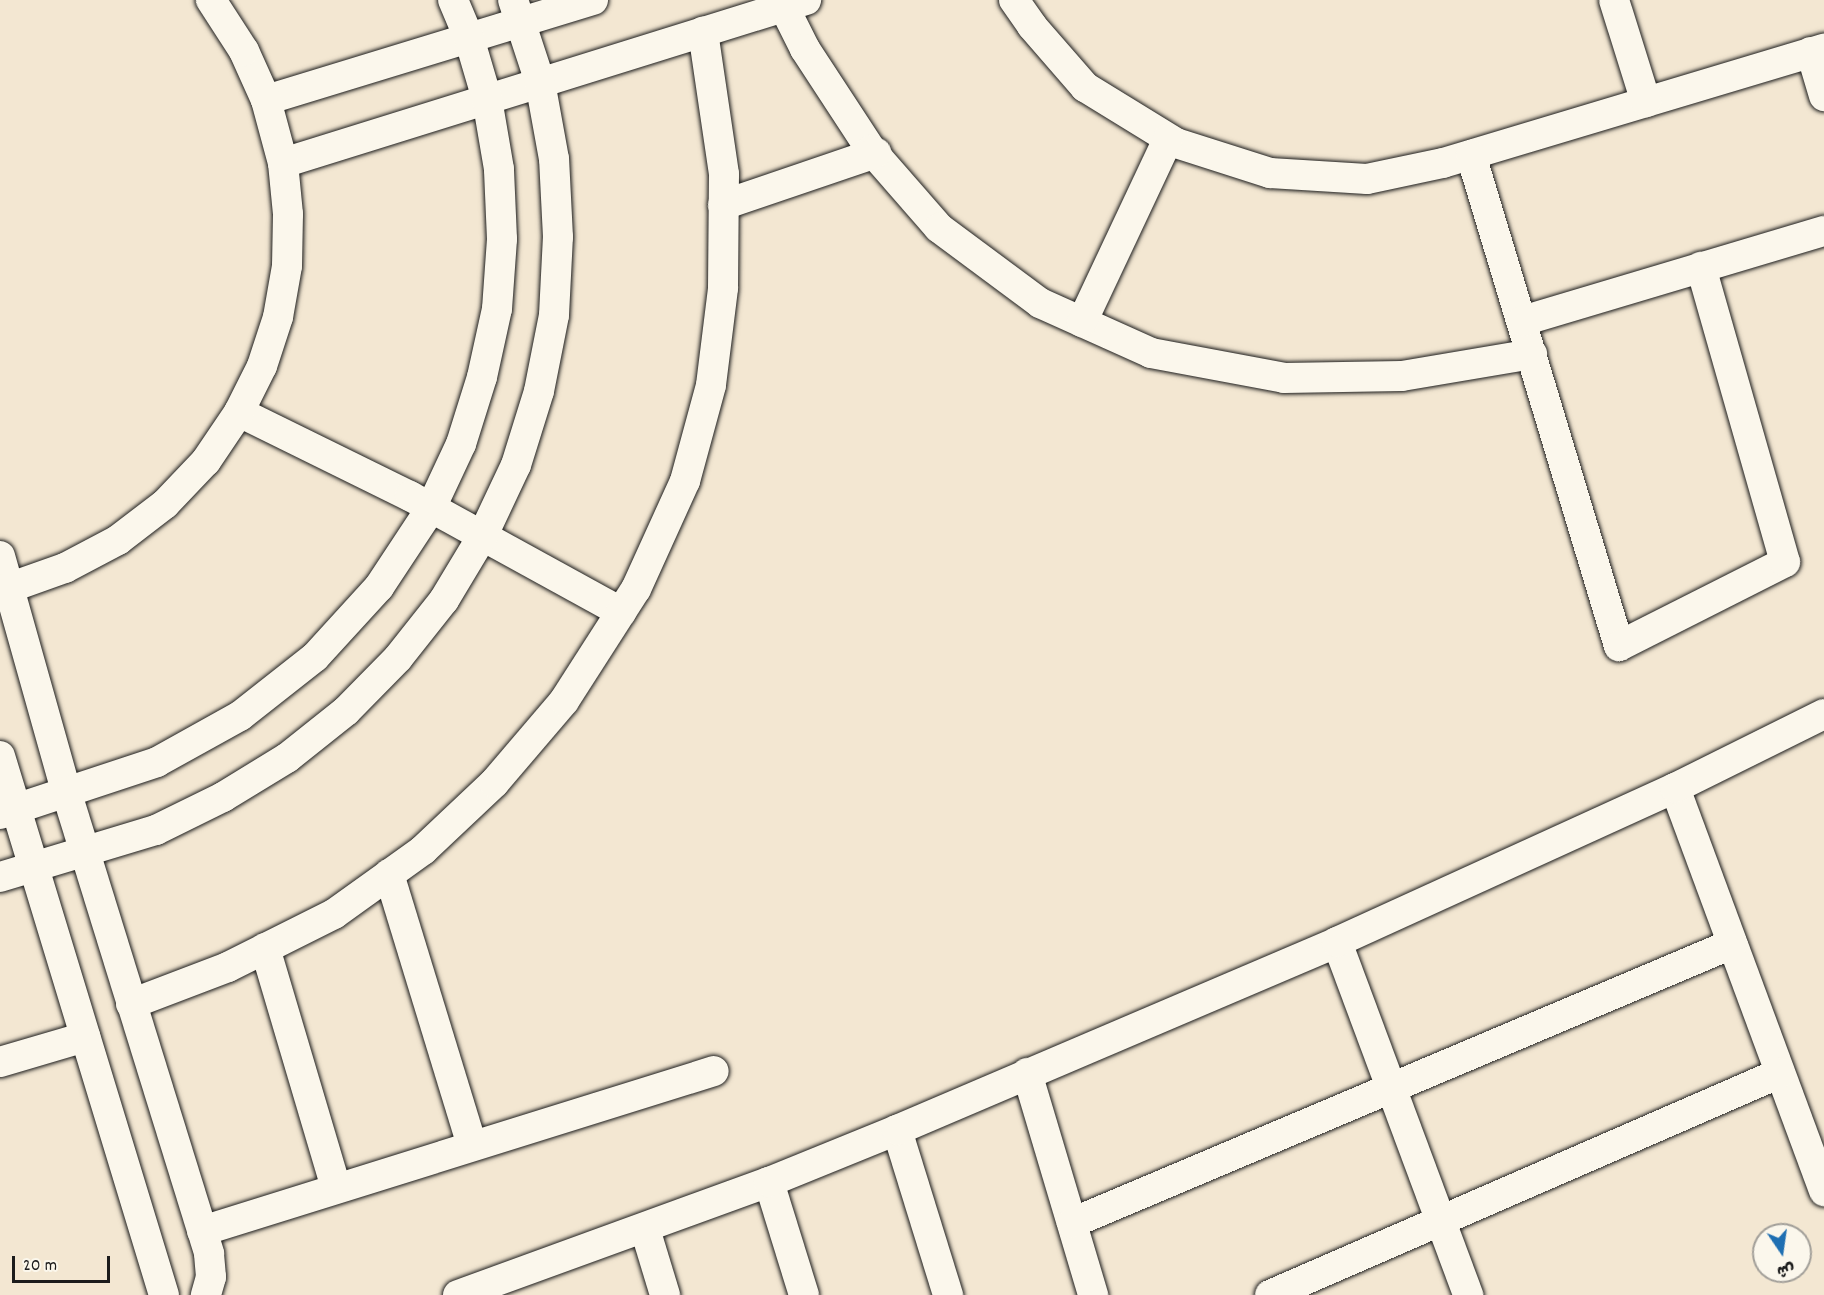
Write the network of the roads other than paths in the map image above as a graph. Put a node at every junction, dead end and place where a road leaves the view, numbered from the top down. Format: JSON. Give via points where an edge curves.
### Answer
{"nodes":[{"id":1,"x":211,"y":0,"type":"edge"},
{"id":2,"x":453,"y":0,"type":"edge"},
{"id":3,"x":593,"y":0,"type":"edge"},
{"id":4,"x":1014,"y":0,"type":"edge"},
{"id":5,"x":1614,"y":0,"type":"edge"},
{"id":6,"x":795,"y":3,"type":"edge"},
{"id":7,"x":518,"y":11,"type":"edge"},
{"id":8,"x":703,"y":32,"type":"junction"},
{"id":9,"x":469,"y":38,"type":"junction"},
{"id":10,"x":1818,"y":51,"type":"edge"},
{"id":11,"x":540,"y":82,"type":"junction"},
{"id":12,"x":1824,"y":96,"type":"edge"},
{"id":13,"x":487,"y":99,"type":"junction"},
{"id":14,"x":266,"y":100,"type":"junction"},
{"id":15,"x":1646,"y":102,"type":"junction"},
{"id":16,"x":1167,"y":139,"type":"junction"},
{"id":17,"x":876,"y":153,"type":"junction"},
{"id":18,"x":1471,"y":155,"type":"junction"},
{"id":19,"x":284,"y":163,"type":"junction"},
{"id":20,"x":723,"y":205,"type":"junction"},
{"id":21,"x":1824,"y":231,"type":"edge"},
{"id":22,"x":1701,"y":267,"type":"junction"},
{"id":23,"x":1522,"y":321,"type":"junction"},
{"id":24,"x":1082,"y":322,"type":"junction"},
{"id":25,"x":1532,"y":354,"type":"junction"},
{"id":26,"x":239,"y":412,"type":"junction"},
{"id":27,"x":431,"y":508,"type":"junction"},
{"id":28,"x":483,"y":535,"type":"junction"},
{"id":29,"x":0,"y":556,"type":"edge"},
{"id":30,"x":5,"y":589,"type":"edge"},
{"id":31,"x":621,"y":612,"type":"junction"},
{"id":32,"x":1824,"y":714,"type":"edge"},
{"id":33,"x":0,"y":756,"type":"edge"},
{"id":34,"x":1675,"y":788,"type":"junction"},
{"id":35,"x":67,"y":794,"type":"junction"},
{"id":36,"x":8,"y":812,"type":"edge"},
{"id":37,"x":85,"y":853,"type":"junction"},
{"id":38,"x":34,"y":867,"type":"junction"},
{"id":39,"x":389,"y":874,"type":"junction"},
{"id":40,"x":0,"y":877,"type":"edge"},
{"id":41,"x":1337,"y":942,"type":"junction"},
{"id":42,"x":1732,"y":944,"type":"junction"},
{"id":43,"x":265,"y":948,"type":"junction"},
{"id":44,"x":131,"y":1004,"type":"junction"},
{"id":45,"x":86,"y":1037,"type":"junction"},
{"id":46,"x":0,"y":1062,"type":"edge"},
{"id":47,"x":714,"y":1071,"type":"dead end"},
{"id":48,"x":1027,"y":1072,"type":"junction"},
{"id":49,"x":1780,"y":1073,"type":"junction"},
{"id":50,"x":1391,"y":1088,"type":"junction"},
{"id":51,"x":897,"y":1130,"type":"junction"},
{"id":52,"x":472,"y":1146,"type":"junction"},
{"id":53,"x":769,"y":1182,"type":"junction"},
{"id":54,"x":336,"y":1187,"type":"junction"},
{"id":55,"x":1824,"y":1191,"type":"edge"},
{"id":56,"x":1440,"y":1221,"type":"junction"},
{"id":57,"x":1072,"y":1223,"type":"junction"},
{"id":58,"x":645,"y":1229,"type":"junction"},
{"id":59,"x":202,"y":1231,"type":"junction"},
{"id":60,"x":517,"y":1285,"type":"edge"},
{"id":61,"x":164,"y":1295,"type":"edge"},
{"id":62,"x":206,"y":1295,"type":"edge"},
{"id":63,"x":458,"y":1295,"type":"edge"},
{"id":64,"x":665,"y":1295,"type":"edge"},
{"id":65,"x":804,"y":1295,"type":"edge"},
{"id":66,"x":948,"y":1295,"type":"edge"},
{"id":67,"x":1093,"y":1295,"type":"edge"},
{"id":68,"x":1270,"y":1295,"type":"edge"},
{"id":69,"x":1468,"y":1295,"type":"edge"}],
"edges":[{"from":1,"to":14,"type":"street","via":[[244,51]]},
{"from":2,"to":9,"type":"street"},
{"from":3,"to":7,"type":"street"},
{"from":4,"to":16,"type":"street","via":[[1085,87]]},
{"from":5,"to":15,"type":"street"},
{"from":6,"to":8,"type":"street"},
{"from":6,"to":17,"type":"street","via":[[805,49]]},
{"from":7,"to":9,"type":"street"},
{"from":7,"to":11,"type":"street"},
{"from":8,"to":11,"type":"street"},
{"from":8,"to":20,"type":"street","via":[[724,174]]},
{"from":9,"to":13,"type":"street"},
{"from":9,"to":14,"type":"street"},
{"from":10,"to":12,"type":"street"},
{"from":10,"to":15,"type":"street"},
{"from":11,"to":13,"type":"street"},
{"from":11,"to":28,"type":"street","via":[[554,159],[558,237],[554,315],[539,391],[519,454]]},
{"from":13,"to":19,"type":"street"},
{"from":13,"to":27,"type":"street","via":[[499,169],[502,239],[496,309],[483,378],[461,444]]},
{"from":14,"to":19,"type":"street"},
{"from":15,"to":18,"type":"street"},
{"from":16,"to":18,"type":"street","via":[[1270,173],[1367,179]]},
{"from":16,"to":24,"type":"street"},
{"from":17,"to":20,"type":"street"},
{"from":17,"to":24,"type":"street","via":[[939,228],[1040,303]]},
{"from":18,"to":23,"type":"street"},
{"from":19,"to":26,"type":"street","via":[[287,266],[278,316],[262,366]]},
{"from":20,"to":31,"type":"street","via":[[723,288],[711,386],[685,481],[636,590]]},
{"from":21,"to":22,"type":"street"},
{"from":22,"to":23,"type":"street"},
{"from":22,"to":25,"type":"street","via":[[1785,562],[1619,646]]},
{"from":23,"to":25,"type":"street"},
{"from":24,"to":25,"type":"street","via":[[1151,353],[1284,378],[1402,376]]},
{"from":26,"to":27,"type":"street"},
{"from":26,"to":30,"type":"street","via":[[206,461],[165,504],[107,545],[65,568]]},
{"from":27,"to":28,"type":"street"},
{"from":27,"to":35,"type":"street","via":[[379,587],[315,657],[240,716],[157,762]]},
{"from":28,"to":31,"type":"street"},
{"from":28,"to":37,"type":"street","via":[[444,600],[398,658],[321,731],[287,758],[223,797],[156,830]]},
{"from":29,"to":30,"type":"street"},
{"from":30,"to":35,"type":"street"},
{"from":31,"to":39,"type":"street","via":[[564,701],[494,783],[423,850]]},
{"from":32,"to":34,"type":"street"},
{"from":33,"to":36,"type":"street"},
{"from":34,"to":41,"type":"street"},
{"from":34,"to":42,"type":"street"},
{"from":35,"to":36,"type":"street"},
{"from":35,"to":37,"type":"street"},
{"from":36,"to":38,"type":"street"},
{"from":37,"to":38,"type":"street"},
{"from":37,"to":44,"type":"street"},
{"from":38,"to":40,"type":"street"},
{"from":38,"to":45,"type":"street"},
{"from":39,"to":43,"type":"street","via":[[334,914]]},
{"from":39,"to":52,"type":"street"},
{"from":41,"to":48,"type":"street"},
{"from":41,"to":50,"type":"street"},
{"from":42,"to":49,"type":"street"},
{"from":42,"to":50,"type":"street"},
{"from":43,"to":44,"type":"street","via":[[228,967]]},
{"from":43,"to":54,"type":"street"},
{"from":44,"to":59,"type":"street"},
{"from":45,"to":46,"type":"street"},
{"from":45,"to":61,"type":"street"},
{"from":47,"to":52,"type":"street"},
{"from":48,"to":51,"type":"street"},
{"from":48,"to":57,"type":"street"},
{"from":49,"to":55,"type":"street"},
{"from":49,"to":56,"type":"street"},
{"from":50,"to":56,"type":"street"},
{"from":50,"to":57,"type":"street"},
{"from":51,"to":53,"type":"street"},
{"from":51,"to":66,"type":"street"},
{"from":52,"to":54,"type":"street"},
{"from":53,"to":58,"type":"street"},
{"from":53,"to":65,"type":"street"},
{"from":54,"to":59,"type":"street"},
{"from":56,"to":68,"type":"street"},
{"from":56,"to":69,"type":"street"},
{"from":57,"to":67,"type":"street"},
{"from":58,"to":60,"type":"street"},
{"from":58,"to":64,"type":"street"},
{"from":59,"to":62,"type":"street","via":[[211,1277]]},
{"from":60,"to":63,"type":"street"}]}
